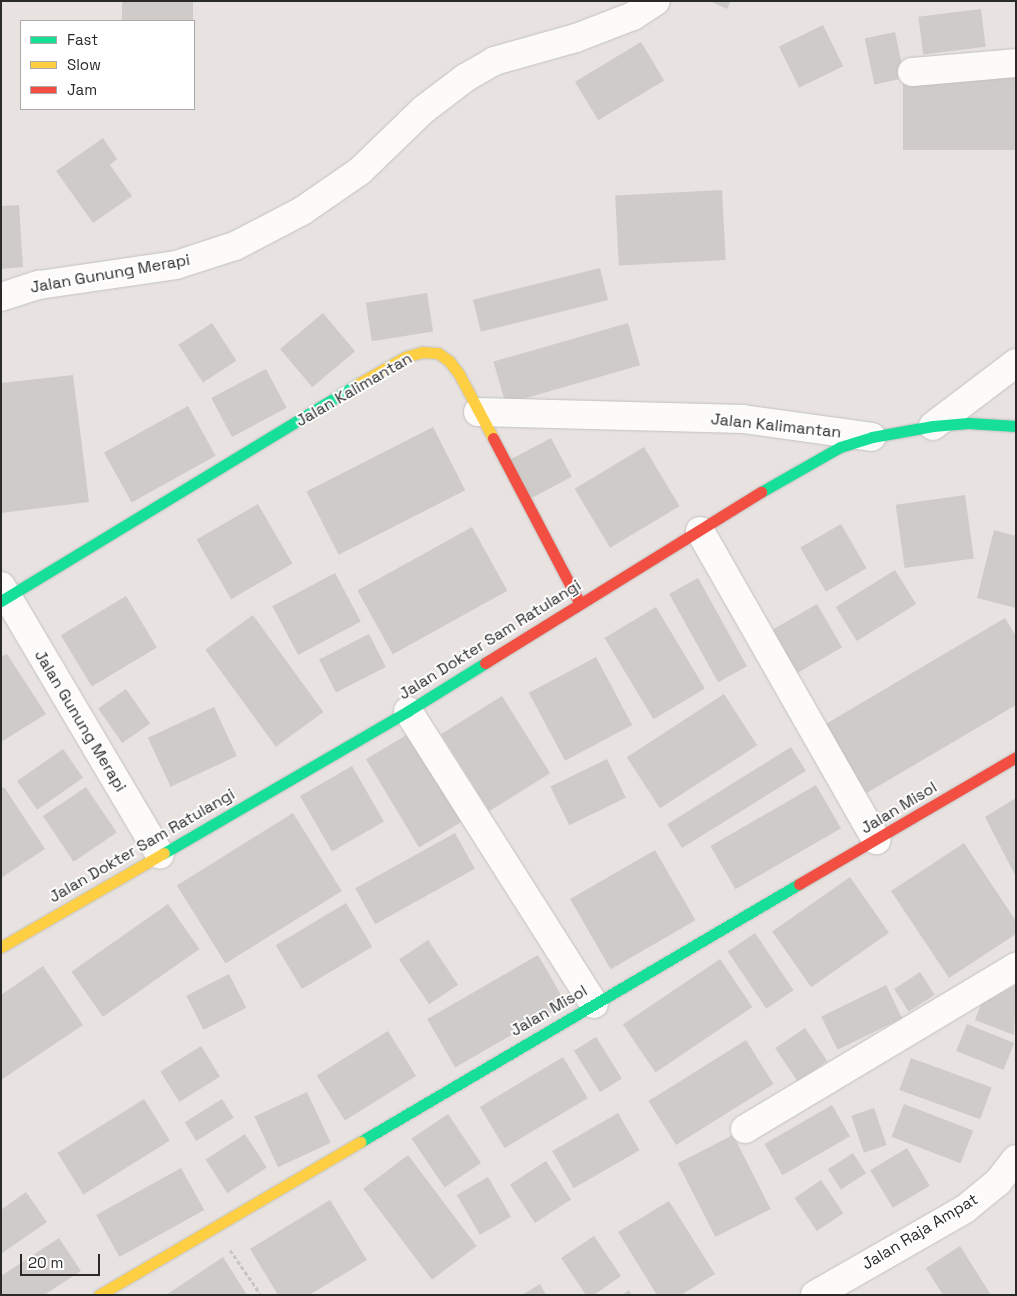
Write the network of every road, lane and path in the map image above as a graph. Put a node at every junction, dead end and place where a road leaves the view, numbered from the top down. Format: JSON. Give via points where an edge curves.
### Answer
{"nodes":[{"id":1,"x":656,"y":1,"type":"edge"},
{"id":2,"x":1016,"y":63,"type":"edge"},
{"id":3,"x":912,"y":72,"type":"dead end"},
{"id":4,"x":1,"y":297,"type":"edge"},
{"id":5,"x":1016,"y":363,"type":"edge"},
{"id":6,"x":478,"y":412,"type":"junction"},
{"id":7,"x":933,"y":426,"type":"junction"},
{"id":8,"x":1016,"y":426,"type":"edge"},
{"id":9,"x":872,"y":437,"type":"junction"},
{"id":10,"x":700,"y":531,"type":"junction"},
{"id":11,"x":4,"y":595,"type":"edge"},
{"id":12,"x":580,"y":604,"type":"junction"},
{"id":13,"x":408,"y":711,"type":"junction"},
{"id":14,"x":1016,"y":757,"type":"edge"},
{"id":15,"x":876,"y":840,"type":"junction"},
{"id":16,"x":160,"y":855,"type":"junction"},
{"id":17,"x":1,"y":947,"type":"edge"},
{"id":18,"x":1016,"y":967,"type":"edge"},
{"id":19,"x":594,"y":1004,"type":"junction"},
{"id":20,"x":745,"y":1129,"type":"dead end"},
{"id":21,"x":1016,"y":1158,"type":"edge"},
{"id":22,"x":214,"y":1226,"type":"junction"},
{"id":23,"x":99,"y":1295,"type":"edge"},
{"id":24,"x":261,"y":1295,"type":"edge"},
{"id":25,"x":815,"y":1295,"type":"edge"}],
"edges":[{"from":1,"to":4,"type":"street","name":"Jalan Gunung Merapi","via":[[633,16],[576,38],[494,61],[423,110],[360,171],[302,211],[235,246],[176,265],[39,285]]},
{"from":2,"to":3,"type":"street"},
{"from":5,"to":7,"type":"street"},
{"from":6,"to":9,"type":"street","name":"Jalan Kalimantan","via":[[743,419]]},
{"from":6,"to":11,"type":"street","name":"Jalan Kalimantan","via":[[449,361],[438,353],[422,352],[405,357]]},
{"from":6,"to":12,"type":"street"},
{"from":7,"to":8,"type":"street","name":"Jalan Dokter Sam Ratulangi","via":[[968,423]]},
{"from":7,"to":9,"type":"street","name":"Jalan Dokter Sam Ratulangi"},
{"from":9,"to":10,"type":"street","name":"Jalan Dokter Sam Ratulangi","via":[[840,448],[791,473]]},
{"from":10,"to":12,"type":"street","name":"Jalan Dokter Sam Ratulangi"},
{"from":10,"to":15,"type":"street"},
{"from":11,"to":16,"type":"street","name":"Jalan Gunung Merapi"},
{"from":12,"to":13,"type":"street","name":"Jalan Dokter Sam Ratulangi"},
{"from":13,"to":16,"type":"street","name":"Jalan Dokter Sam Ratulangi"},
{"from":13,"to":19,"type":"street"},
{"from":14,"to":15,"type":"street","name":"Jalan Misol"},
{"from":15,"to":19,"type":"street","name":"Jalan Misol"},
{"from":16,"to":17,"type":"street","name":"Jalan Dokter Sam Ratulangi"},
{"from":18,"to":20,"type":"street"},
{"from":19,"to":22,"type":"street","name":"Jalan Misol"},
{"from":21,"to":25,"type":"street","name":"Jalan Raja Ampat","via":[[998,1182],[965,1209]]},
{"from":22,"to":23,"type":"street","name":"Jalan Misol"},
{"from":22,"to":24,"type":"path"}]}
